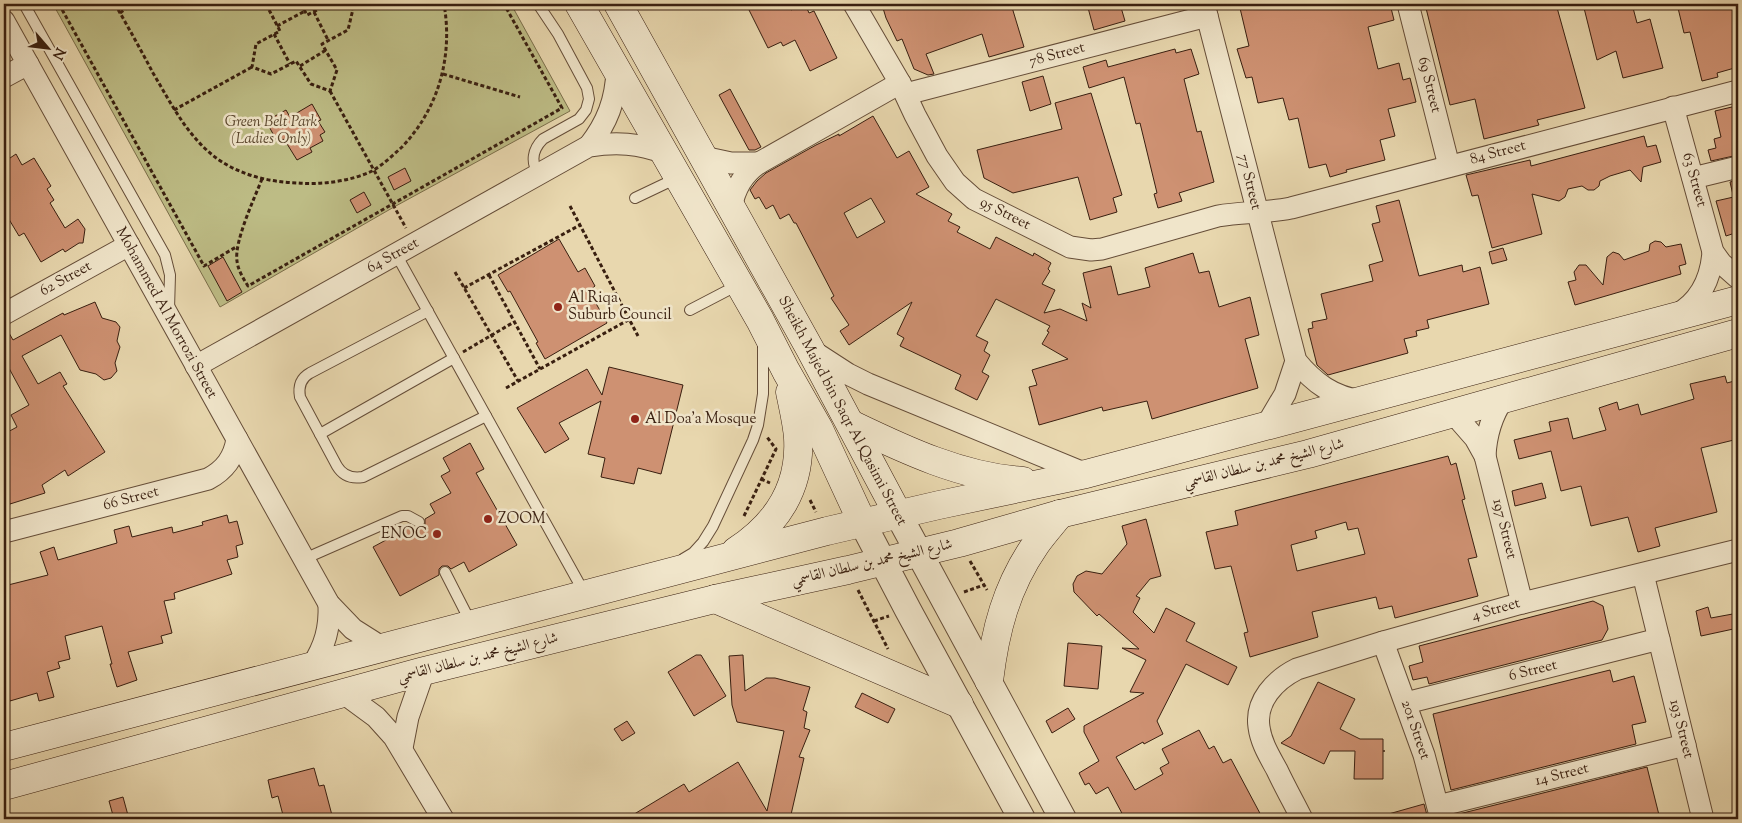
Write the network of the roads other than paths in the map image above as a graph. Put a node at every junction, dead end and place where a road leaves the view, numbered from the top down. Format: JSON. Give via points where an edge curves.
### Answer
{"nodes":[{"id":1,"x":24,"y":4,"type":"edge"},
{"id":2,"x":538,"y":4,"type":"edge"},
{"id":3,"x":580,"y":4,"type":"edge"},
{"id":4,"x":618,"y":4,"type":"edge"},
{"id":5,"x":854,"y":4,"type":"edge"},
{"id":6,"x":1408,"y":4,"type":"edge"},
{"id":7,"x":1206,"y":10,"type":"edge"},
{"id":8,"x":4,"y":21,"type":"edge"},
{"id":9,"x":28,"y":64,"type":"junction"},
{"id":10,"x":617,"y":70,"type":"junction"},
{"id":11,"x":4,"y":77,"type":"edge"},
{"id":12,"x":903,"y":89,"type":"junction"},
{"id":13,"x":1738,"y":91,"type":"edge"},
{"id":14,"x":1673,"y":108,"type":"junction"},
{"id":15,"x":589,"y":146,"type":"junction"},
{"id":16,"x":664,"y":153,"type":"junction"},
{"id":17,"x":703,"y":157,"type":"junction"},
{"id":18,"x":759,"y":163,"type":"junction"},
{"id":19,"x":1450,"y":166,"type":"junction"},
{"id":20,"x":1738,"y":167,"type":"edge"},
{"id":21,"x":539,"y":174,"type":"junction"},
{"id":22,"x":678,"y":177,"type":"junction"},
{"id":23,"x":1693,"y":178,"type":"junction"},
{"id":24,"x":635,"y":198,"type":"dead end"},
{"id":25,"x":731,"y":208,"type":"junction"},
{"id":26,"x":1257,"y":213,"type":"junction"},
{"id":27,"x":129,"y":245,"type":"junction"},
{"id":28,"x":1713,"y":252,"type":"junction"},
{"id":29,"x":396,"y":254,"type":"junction"},
{"id":30,"x":1738,"y":278,"type":"edge"},
{"id":31,"x":739,"y":284,"type":"junction"},
{"id":32,"x":1738,"y":300,"type":"edge"},
{"id":33,"x":690,"y":310,"type":"dead end"},
{"id":34,"x":428,"y":311,"type":"junction"},
{"id":35,"x":4,"y":314,"type":"edge"},
{"id":36,"x":169,"y":317,"type":"junction"},
{"id":37,"x":760,"y":320,"type":"junction"},
{"id":38,"x":1663,"y":321,"type":"junction"},
{"id":39,"x":1738,"y":334,"type":"edge"},
{"id":40,"x":810,"y":349,"type":"junction"},
{"id":41,"x":454,"y":358,"type":"junction"},
{"id":42,"x":1296,"y":361,"type":"junction"},
{"id":43,"x":196,"y":366,"type":"junction"},
{"id":44,"x":786,"y":371,"type":"junction"},
{"id":45,"x":1503,"y":399,"type":"junction"},
{"id":46,"x":1362,"y":401,"type":"junction"},
{"id":47,"x":1454,"y":414,"type":"junction"},
{"id":48,"x":486,"y":416,"type":"junction"},
{"id":49,"x":851,"y":424,"type":"junction"},
{"id":50,"x":1266,"y":426,"type":"junction"},
{"id":51,"x":320,"y":434,"type":"junction"},
{"id":52,"x":237,"y":439,"type":"junction"},
{"id":53,"x":1485,"y":456,"type":"junction"},
{"id":54,"x":1086,"y":474,"type":"junction"},
{"id":55,"x":1047,"y":482,"type":"junction"},
{"id":56,"x":1060,"y":514,"type":"junction"},
{"id":57,"x":898,"y":516,"type":"junction"},
{"id":58,"x":419,"y":522,"type":"dead end"},
{"id":59,"x":864,"y":524,"type":"junction"},
{"id":60,"x":4,"y":532,"type":"edge"},
{"id":61,"x":1738,"y":550,"type":"edge"},
{"id":62,"x":918,"y":552,"type":"junction"},
{"id":63,"x":726,"y":558,"type":"junction"},
{"id":64,"x":304,"y":559,"type":"junction"},
{"id":65,"x":882,"y":561,"type":"junction"},
{"id":66,"x":445,"y":572,"type":"dead end"},
{"id":67,"x":1643,"y":574,"type":"junction"},
{"id":68,"x":657,"y":576,"type":"junction"},
{"id":69,"x":585,"y":594,"type":"junction"},
{"id":70,"x":715,"y":599,"type":"junction"},
{"id":71,"x":1522,"y":603,"type":"junction"},
{"id":72,"x":329,"y":604,"type":"junction"},
{"id":73,"x":471,"y":624,"type":"junction"},
{"id":74,"x":1659,"y":639,"type":"junction"},
{"id":75,"x":1383,"y":642,"type":"junction"},
{"id":76,"x":384,"y":648,"type":"junction"},
{"id":77,"x":312,"y":666,"type":"junction"},
{"id":78,"x":424,"y":671,"type":"junction"},
{"id":79,"x":989,"y":682,"type":"junction"},
{"id":80,"x":342,"y":692,"type":"junction"},
{"id":81,"x":1406,"y":703,"type":"junction"},
{"id":82,"x":959,"y":704,"type":"junction"},
{"id":83,"x":1685,"y":745,"type":"junction"},
{"id":84,"x":4,"y":747,"type":"edge"},
{"id":85,"x":402,"y":748,"type":"junction"},
{"id":86,"x":4,"y":786,"type":"edge"},
{"id":87,"x":1440,"y":813,"type":"edge"},
{"id":88,"x":443,"y":819,"type":"edge"},
{"id":89,"x":1022,"y":819,"type":"edge"},
{"id":90,"x":1063,"y":819,"type":"edge"},
{"id":91,"x":1302,"y":819,"type":"edge"},
{"id":92,"x":1703,"y":819,"type":"edge"}],
"edges":[{"from":1,"to":36,"type":"lane","via":[[165,255],[170,275]]},
{"from":2,"to":21,"type":"lane","via":[[587,88],[589,99],[579,119],[538,144],[534,157]]},
{"from":3,"to":10,"type":"main road","name":"Sheikh Majed bin Saqr Al Qasimi Street"},
{"from":4,"to":17,"type":"main road","name":"Sheikh Majed bin Saqr Al Qasimi Street"},
{"from":5,"to":12,"type":"street","name":"95 Street"},
{"from":6,"to":19,"type":"street","name":"69 Street"},
{"from":7,"to":12,"type":"street","name":"78 Street"},
{"from":7,"to":26,"type":"street","name":"77 Street"},
{"from":8,"to":9,"type":"street","name":"Mohammed Al Morrozi Street"},
{"from":9,"to":11,"type":"street"},
{"from":9,"to":27,"type":"street","name":"Mohammed Al Morrozi Street"},
{"from":10,"to":15,"type":"street","name":"64 Street","via":[[613,103]]},
{"from":10,"to":16,"type":"main road","name":"Sheikh Majed bin Saqr Al Qasimi Street"},
{"from":12,"to":18,"type":"street","name":"78 Street"},
{"from":12,"to":26,"type":"street","name":"95 Street","via":[[937,156],[961,188],[982,203],[1070,247],[1102,250],[1218,216]]},
{"from":13,"to":14,"type":"street","name":"84 Street"},
{"from":14,"to":19,"type":"street","name":"84 Street"},
{"from":14,"to":23,"type":"street","name":"63 Street"},
{"from":15,"to":16,"type":"street","name":"64 Street","via":[[620,143]]},
{"from":15,"to":21,"type":"street","name":"64 Street"},
{"from":16,"to":22,"type":"main road","name":"Sheikh Majed bin Saqr Al Qasimi Street"},
{"from":17,"to":18,"type":"street","via":[[731,163]]},
{"from":17,"to":25,"type":"main road","name":"Sheikh Majed bin Saqr Al Qasimi Street"},
{"from":18,"to":25,"type":"street","via":[[740,182]]},
{"from":19,"to":26,"type":"street","name":"84 Street","via":[[1291,208]]},
{"from":20,"to":23,"type":"street"},
{"from":21,"to":29,"type":"street","name":"64 Street"},
{"from":22,"to":24,"type":"lane"},
{"from":22,"to":31,"type":"main road","name":"Sheikh Majed bin Saqr Al Qasimi Street"},
{"from":23,"to":28,"type":"street","name":"63 Street"},
{"from":25,"to":40,"type":"main road","name":"Sheikh Majed bin Saqr Al Qasimi Street"},
{"from":26,"to":42,"type":"street","name":"77 Street"},
{"from":27,"to":35,"type":"street","name":"62 Street"},
{"from":27,"to":36,"type":"street","name":"Mohammed Al Morrozi Street"},
{"from":28,"to":30,"type":"street","name":"63 Street"},
{"from":28,"to":38,"type":"street","name":"63 Street","via":[[1712,266],[1701,292],[1682,311]]},
{"from":29,"to":34,"type":"lane"},
{"from":29,"to":43,"type":"street","name":"64 Street"},
{"from":31,"to":33,"type":"lane"},
{"from":31,"to":37,"type":"main road","name":"Sheikh Majed bin Saqr Al Qasimi Street"},
{"from":32,"to":38,"type":"main road"},
{"from":34,"to":41,"type":"lane"},
{"from":34,"to":51,"type":"lane","via":[[303,379],[300,397]]},
{"from":36,"to":43,"type":"street","name":"Mohammed Al Morrozi Street"},
{"from":37,"to":44,"type":"main road","name":"Sheikh Majed bin Saqr Al Qasimi Street"},
{"from":37,"to":68,"type":"lane","via":[[764,379],[761,410],[746,455],[703,542],[693,553]]},
{"from":38,"to":46,"type":"main road"},
{"from":39,"to":45,"type":"main road","name":"شارع الشيخ محمد بن سلطان القاسمي"},
{"from":40,"to":49,"type":"main road","name":"Sheikh Majed bin Saqr Al Qasimi Street"},
{"from":40,"to":54,"type":"street","via":[[868,384]]},
{"from":41,"to":48,"type":"lane"},
{"from":41,"to":51,"type":"lane"},
{"from":42,"to":46,"type":"street","name":"77 Street","via":[[1306,374],[1334,394]]},
{"from":42,"to":50,"type":"street","via":[[1285,394]]},
{"from":43,"to":52,"type":"street","name":"Mohammed Al Morrozi Street"},
{"from":44,"to":59,"type":"main road","name":"Sheikh Majed bin Saqr Al Qasimi Street","via":[[819,429]]},
{"from":44,"to":63,"type":"main road","via":[[798,438],[798,457],[789,492],[770,523]]},
{"from":45,"to":47,"type":"main road","name":"شارع الشيخ محمد بن سلطان القاسمي"},
{"from":45,"to":53,"type":"street","via":[[1487,432]]},
{"from":46,"to":50,"type":"main road"},
{"from":47,"to":53,"type":"street","via":[[1475,438]]},
{"from":47,"to":56,"type":"main road","name":"شارع الشيخ محمد بن سلطان القاسمي","via":[[1308,454]]},
{"from":48,"to":51,"type":"lane","via":[[357,478],[340,471]]},
{"from":48,"to":69,"type":"lane"},
{"from":49,"to":55,"type":"main road","via":[[946,466],[1013,480]]},
{"from":49,"to":57,"type":"main road","name":"Sheikh Majed bin Saqr Al Qasimi Street"},
{"from":50,"to":54,"type":"main road"},
{"from":52,"to":60,"type":"street","name":"66 Street","via":[[236,449],[225,467],[208,479]]},
{"from":52,"to":64,"type":"street","name":"Mohammed Al Morrozi Street"},
{"from":53,"to":71,"type":"street","name":"197 Street"},
{"from":54,"to":55,"type":"main road"},
{"from":55,"to":57,"type":"main road"},
{"from":56,"to":62,"type":"main road","name":"شارع الشيخ محمد بن سلطان القاسمي"},
{"from":56,"to":79,"type":"main road","via":[[1036,544],[1016,578],[1001,614]]},
{"from":57,"to":59,"type":"main road"},
{"from":57,"to":62,"type":"street","name":"Sheikh Majed bin Saqr Al Qasimi Street"},
{"from":58,"to":64,"type":"lane","via":[[402,516]]},
{"from":59,"to":63,"type":"main road"},
{"from":59,"to":65,"type":"street","name":"Sheikh Majed bin Saqr Al Qasimi Street"},
{"from":61,"to":67,"type":"street","name":"4 Street"},
{"from":62,"to":65,"type":"main road","name":"شارع الشيخ محمد بن سلطان القاسمي"},
{"from":62,"to":79,"type":"street","name":"Sheikh Majed bin Saqr Al Qasimi Street"},
{"from":63,"to":68,"type":"main road"},
{"from":64,"to":72,"type":"street","name":"Mohammed Al Morrozi Street"},
{"from":65,"to":70,"type":"main road","name":"شارع الشيخ محمد بن سلطان القاسمي"},
{"from":65,"to":82,"type":"street","name":"Sheikh Majed bin Saqr Al Qasimi Street"},
{"from":66,"to":73,"type":"lane"},
{"from":67,"to":71,"type":"street","name":"4 Street"},
{"from":67,"to":74,"type":"street","name":"193 Street"},
{"from":68,"to":69,"type":"main road"},
{"from":69,"to":73,"type":"main road"},
{"from":70,"to":78,"type":"main road","name":"شارع الشيخ محمد بن سلطان القاسمي"},
{"from":70,"to":82,"type":"main road"},
{"from":71,"to":75,"type":"street","name":"4 Street"},
{"from":72,"to":76,"type":"street","name":"Mohammed Al Morrozi Street","via":[[353,629]]},
{"from":72,"to":77,"type":"street","via":[[327,637]]},
{"from":73,"to":76,"type":"main road"},
{"from":74,"to":81,"type":"street","name":"6 Street"},
{"from":74,"to":83,"type":"street","name":"193 Street"},
{"from":75,"to":81,"type":"street","name":"201 Street"},
{"from":75,"to":91,"type":"street","name":"4 Street","via":[[1290,672],[1274,684],[1266,696],[1260,710],[1259,726],[1263,741]]},
{"from":76,"to":77,"type":"main road"},
{"from":77,"to":84,"type":"main road"},
{"from":78,"to":80,"type":"main road","name":"شارع الشيخ محمد بن سلطان القاسمي"},
{"from":78,"to":85,"type":"street","via":[[408,717]]},
{"from":79,"to":90,"type":"street","name":"Sheikh Majed bin Saqr Al Qasimi Street"},
{"from":80,"to":85,"type":"street","via":[[376,717]]},
{"from":80,"to":86,"type":"main road","name":"شارع الشيخ محمد بن سلطان القاسمي"},
{"from":81,"to":87,"type":"street","name":"201 Street"},
{"from":82,"to":89,"type":"street","name":"Sheikh Majed bin Saqr Al Qasimi Street"},
{"from":83,"to":87,"type":"street","name":"14 Street"},
{"from":83,"to":92,"type":"street","name":"193 Street"},
{"from":85,"to":88,"type":"street"}]}
